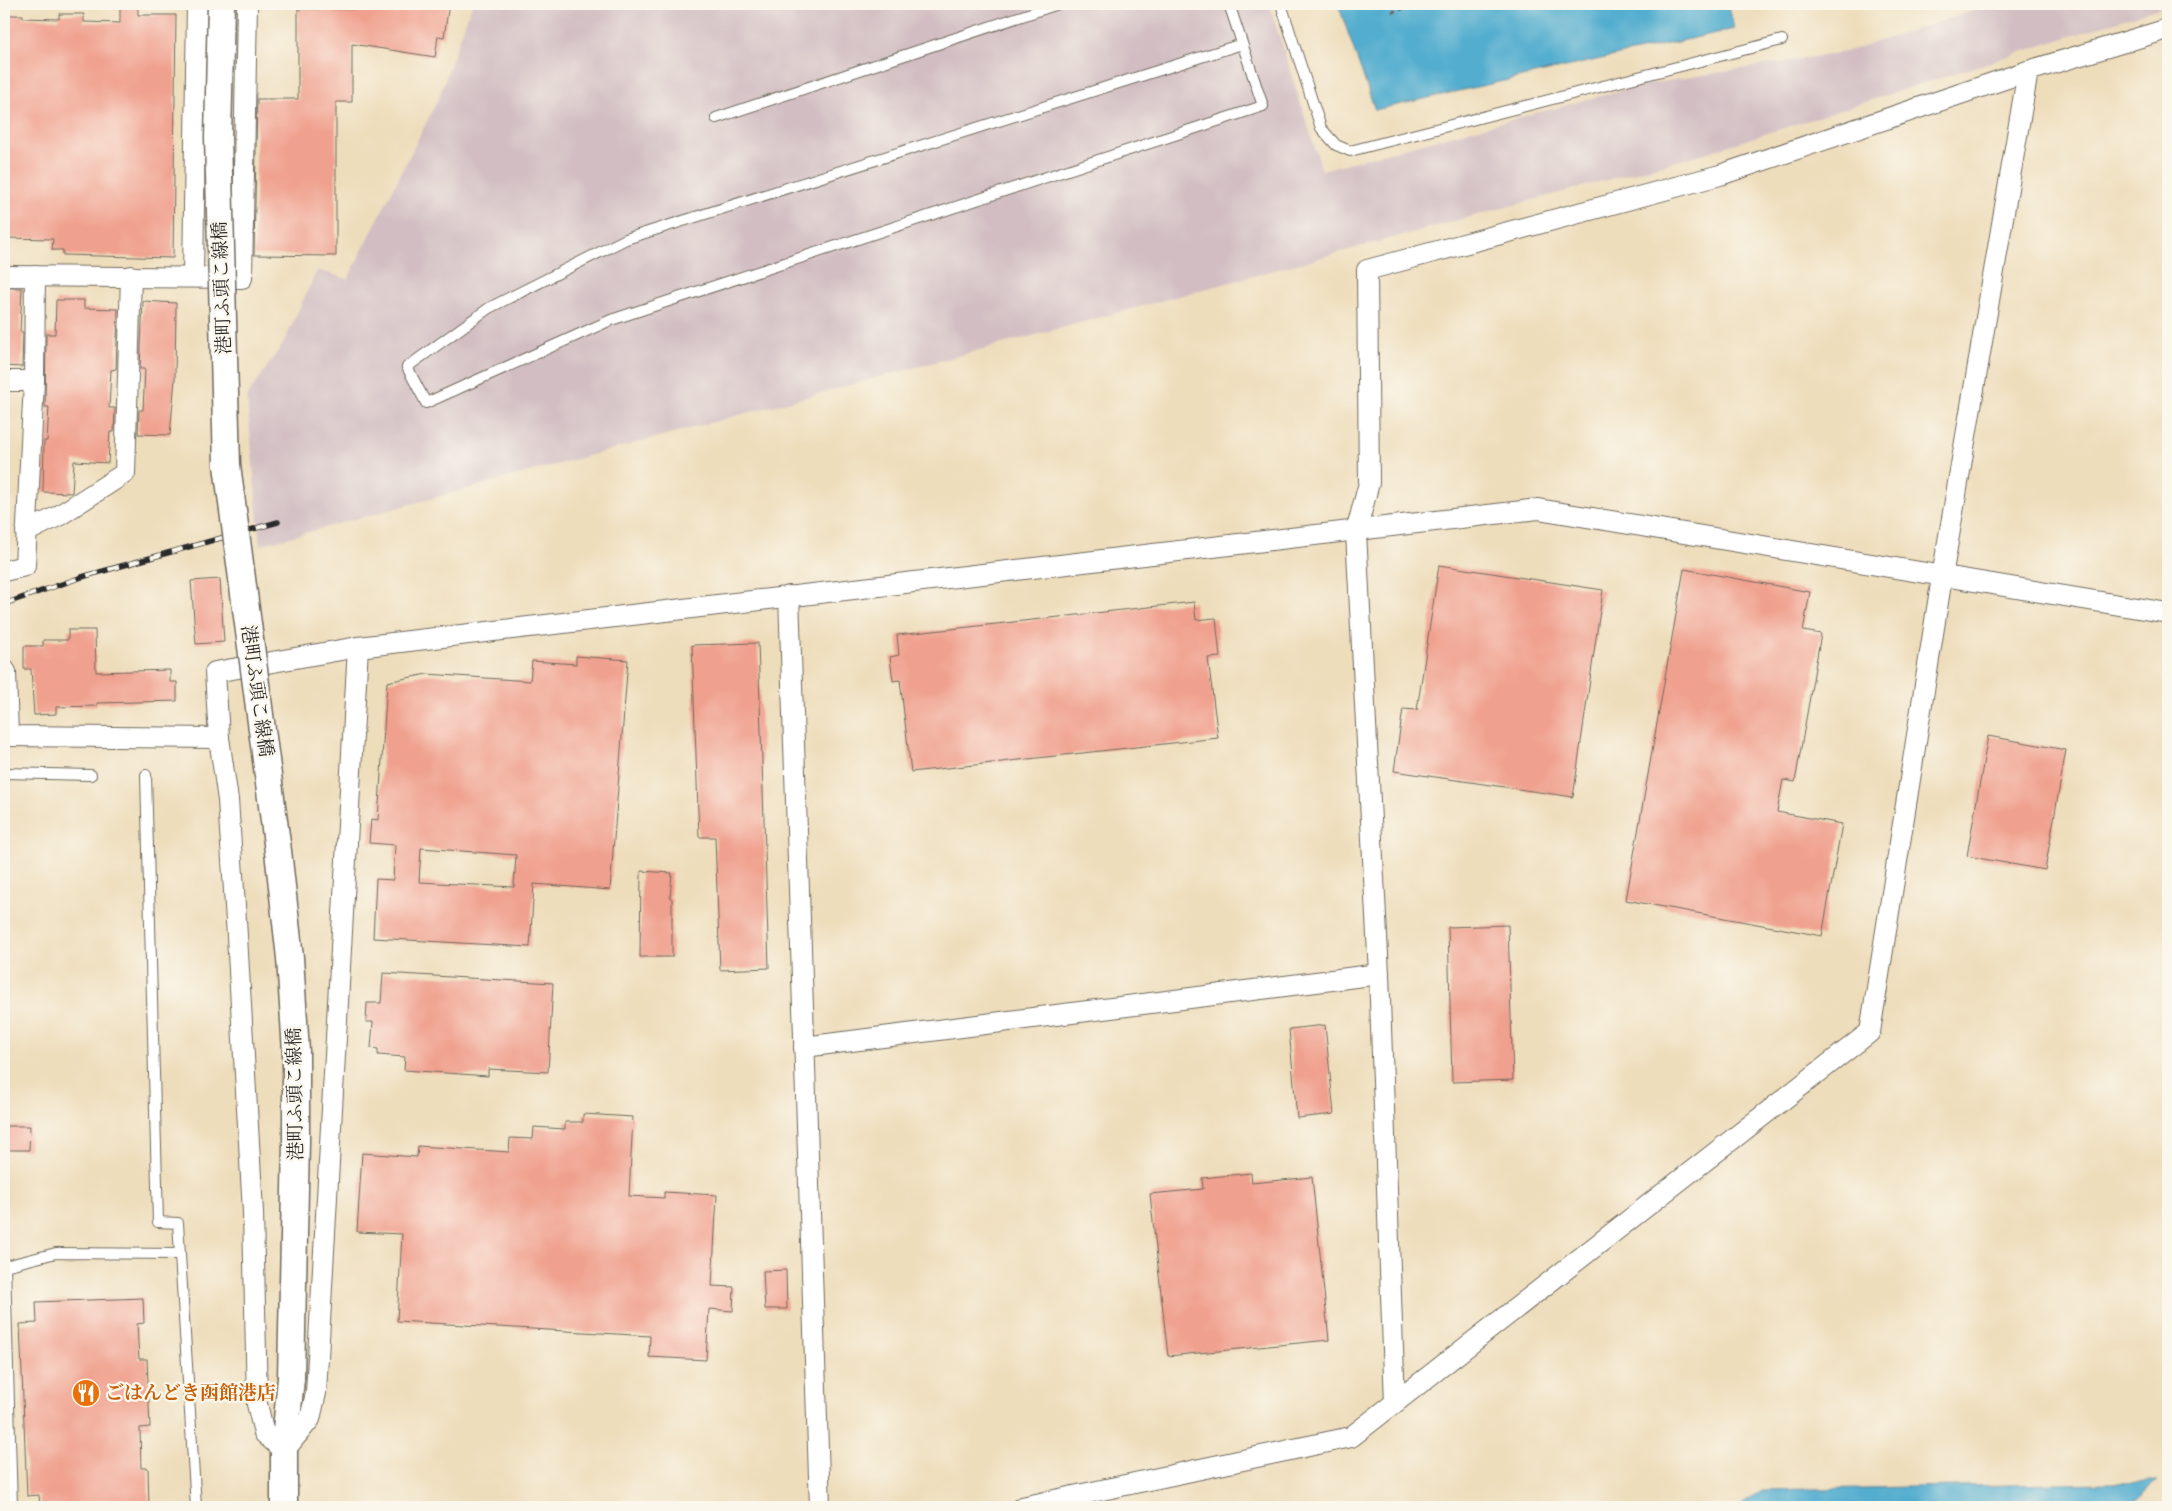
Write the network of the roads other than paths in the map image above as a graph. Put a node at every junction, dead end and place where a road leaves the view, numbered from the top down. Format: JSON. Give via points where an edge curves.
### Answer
{"nodes":[{"id":1,"x":197,"y":4,"type":"edge"},
{"id":2,"x":221,"y":4,"type":"edge"},
{"id":3,"x":248,"y":4,"type":"edge"},
{"id":4,"x":1058,"y":4,"type":"edge"},
{"id":5,"x":1230,"y":4,"type":"edge"},
{"id":6,"x":1281,"y":4,"type":"edge"},
{"id":7,"x":2168,"y":29,"type":"edge"},
{"id":8,"x":1782,"y":40,"type":"dead end"},
{"id":9,"x":1242,"y":44,"type":"junction"},
{"id":10,"x":2028,"y":72,"type":"junction"},
{"id":11,"x":716,"y":118,"type":"dead end"},
{"id":12,"x":4,"y":276,"type":"edge"},
{"id":13,"x":35,"y":276,"type":"junction"},
{"id":14,"x":131,"y":276,"type":"junction"},
{"id":15,"x":193,"y":277,"type":"junction"},
{"id":16,"x":4,"y":380,"type":"edge"},
{"id":17,"x":34,"y":382,"type":"junction"},
{"id":18,"x":26,"y":532,"type":"junction"},
{"id":19,"x":1356,"y":532,"type":"junction"},
{"id":20,"x":4,"y":571,"type":"edge"},
{"id":21,"x":1942,"y":577,"type":"junction"},
{"id":22,"x":789,"y":596,"type":"junction"},
{"id":23,"x":2168,"y":613,"type":"edge"},
{"id":24,"x":358,"y":647,"type":"junction"},
{"id":25,"x":4,"y":670,"type":"edge"},
{"id":26,"x":219,"y":738,"type":"junction"},
{"id":27,"x":4,"y":773,"type":"edge"},
{"id":28,"x":91,"y":775,"type":"dead end"},
{"id":29,"x":146,"y":775,"type":"dead end"},
{"id":30,"x":1379,"y":974,"type":"junction"},
{"id":31,"x":804,"y":1048,"type":"junction"},
{"id":32,"x":180,"y":1254,"type":"junction"},
{"id":33,"x":6,"y":1342,"type":"edge"},
{"id":34,"x":1395,"y":1403,"type":"junction"},
{"id":35,"x":284,"y":1452,"type":"junction"},
{"id":36,"x":12,"y":1507,"type":"edge"},
{"id":37,"x":196,"y":1507,"type":"edge"},
{"id":38,"x":284,"y":1507,"type":"edge"},
{"id":39,"x":820,"y":1507,"type":"edge"},
{"id":40,"x":1022,"y":1507,"type":"edge"}],
"edges":[{"from":1,"to":15,"type":"street"},
{"from":2,"to":35,"type":"street","name":"港町ふ頭こ線橋","bridge":true,"via":[[218,138],[227,465],[278,851],[296,1052],[291,1378]]},
{"from":3,"to":15,"type":"street","via":[[242,278]]},
{"from":4,"to":11,"type":"lane"},
{"from":5,"to":9,"type":"lane"},
{"from":6,"to":8,"type":"lane","via":[[1321,128],[1336,145],[1350,151]]},
{"from":7,"to":10,"type":"street"},
{"from":9,"to":9,"type":"lane","via":[[626,239],[489,308],[407,367],[426,402],[612,320],[1263,106]]},
{"from":10,"to":19,"type":"street","via":[[1720,175],[1367,270],[1370,483]]},
{"from":10,"to":21,"type":"street"},
{"from":12,"to":13,"type":"street"},
{"from":13,"to":14,"type":"street"},
{"from":13,"to":17,"type":"street"},
{"from":14,"to":15,"type":"street"},
{"from":14,"to":18,"type":"street","via":[[125,472],[60,515]]},
{"from":16,"to":17,"type":"street"},
{"from":17,"to":18,"type":"street"},
{"from":18,"to":20,"type":"street","via":[[25,566]]},
{"from":19,"to":21,"type":"street","via":[[1538,509]]},
{"from":19,"to":22,"type":"street"},
{"from":19,"to":30,"type":"street"},
{"from":21,"to":23,"type":"street"},
{"from":21,"to":34,"type":"street","via":[[1870,1032]]},
{"from":22,"to":24,"type":"street"},
{"from":22,"to":31,"type":"street"},
{"from":24,"to":26,"type":"street","via":[[215,672]]},
{"from":24,"to":35,"type":"street","via":[[316,1393],[310,1419]]},
{"from":25,"to":26,"type":"street","via":[[8,736]]},
{"from":26,"to":35,"type":"street","via":[[228,800],[238,936],[253,1212],[257,1404],[264,1433]]},
{"from":27,"to":28,"type":"lane"},
{"from":29,"to":32,"type":"lane","via":[[158,1222],[178,1223]]},
{"from":30,"to":31,"type":"street"},
{"from":30,"to":34,"type":"street"},
{"from":31,"to":39,"type":"street"},
{"from":32,"to":33,"type":"lane","via":[[56,1253],[5,1266]]},
{"from":32,"to":37,"type":"lane"},
{"from":33,"to":36,"type":"lane"},
{"from":34,"to":40,"type":"street","via":[[1351,1437]]},
{"from":35,"to":38,"type":"street","name":"港町ふ頭こ線橋"}]}
